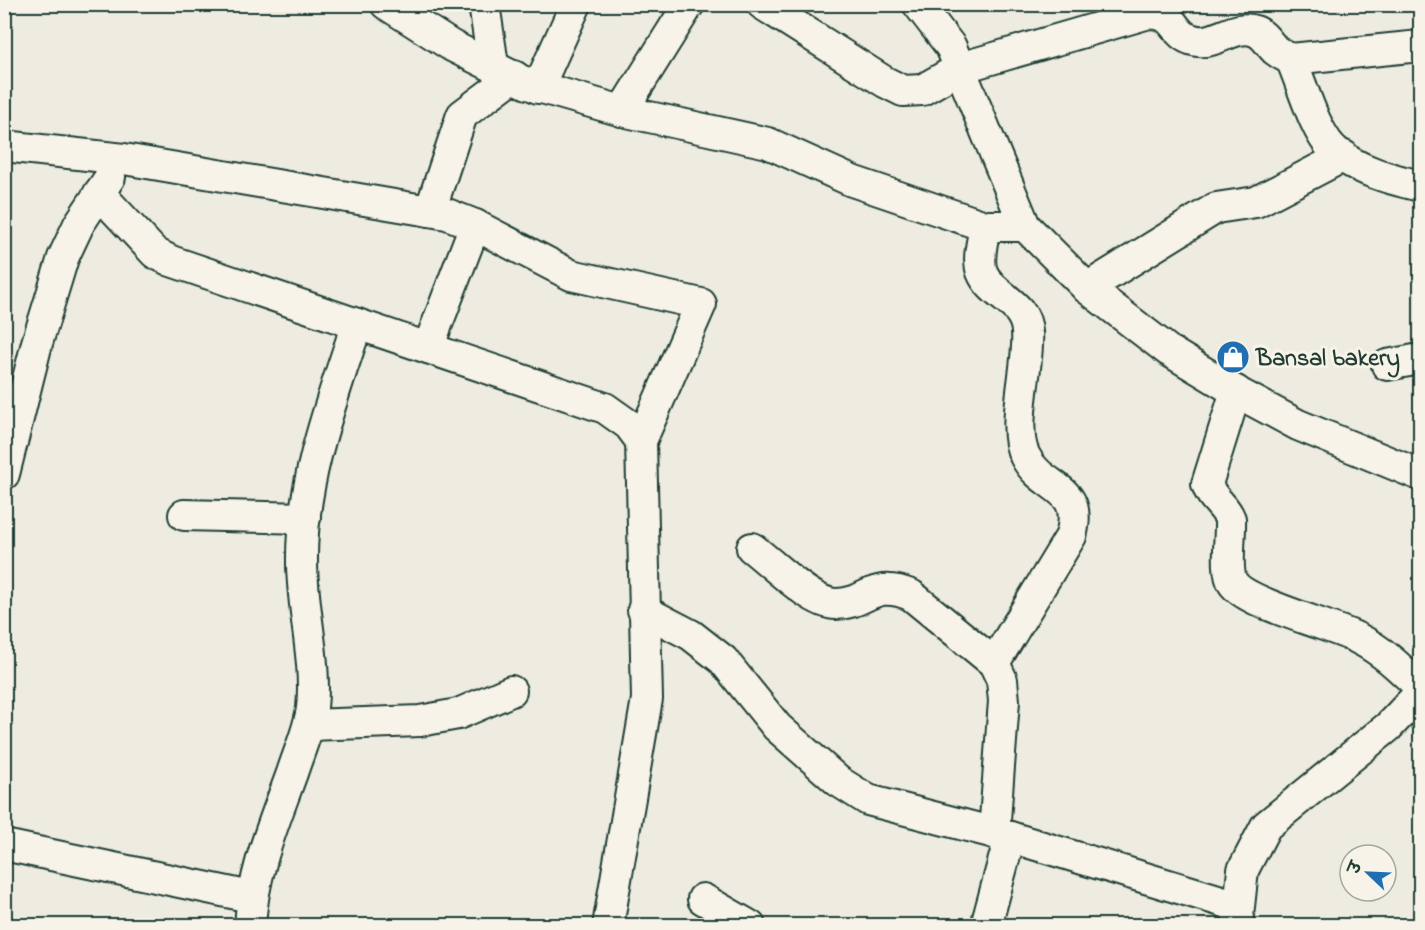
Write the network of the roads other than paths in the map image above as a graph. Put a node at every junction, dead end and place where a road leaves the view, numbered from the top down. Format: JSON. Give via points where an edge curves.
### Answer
{"nodes":[{"id":1,"x":386,"y":4,"type":"edge"},
{"id":2,"x":484,"y":4,"type":"edge"},
{"id":3,"x":576,"y":4,"type":"edge"},
{"id":4,"x":689,"y":4,"type":"edge"},
{"id":5,"x":762,"y":4,"type":"edge"},
{"id":6,"x":918,"y":4,"type":"edge"},
{"id":7,"x":1420,"y":46,"type":"edge"},
{"id":8,"x":1292,"y":59,"type":"junction"},
{"id":9,"x":960,"y":68,"type":"junction"},
{"id":10,"x":515,"y":76,"type":"junction"},
{"id":11,"x":622,"y":111,"type":"junction"},
{"id":12,"x":4,"y":146,"type":"edge"},
{"id":13,"x":1344,"y":156,"type":"junction"},
{"id":14,"x":124,"y":159,"type":"junction"},
{"id":15,"x":1420,"y":186,"type":"edge"},
{"id":16,"x":99,"y":194,"type":"junction"},
{"id":17,"x":430,"y":211,"type":"junction"},
{"id":18,"x":475,"y":225,"type":"junction"},
{"id":19,"x":985,"y":226,"type":"junction"},
{"id":20,"x":1026,"y":226,"type":"junction"},
{"id":21,"x":1087,"y":288,"type":"junction"},
{"id":22,"x":357,"y":324,"type":"junction"},
{"id":23,"x":428,"y":348,"type":"junction"},
{"id":24,"x":1420,"y":359,"type":"edge"},
{"id":25,"x":1386,"y":365,"type":"dead end"},
{"id":26,"x":1236,"y":391,"type":"junction"},
{"id":27,"x":641,"y":441,"type":"junction"},
{"id":28,"x":4,"y":474,"type":"edge"},
{"id":29,"x":1420,"y":475,"type":"edge"},
{"id":30,"x":184,"y":515,"type":"dead end"},
{"id":31,"x":305,"y":518,"type":"junction"},
{"id":32,"x":752,"y":548,"type":"dead end"},
{"id":33,"x":643,"y":610,"type":"junction"},
{"id":34,"x":994,"y":663,"type":"junction"},
{"id":35,"x":1420,"y":687,"type":"edge"},
{"id":36,"x":511,"y":691,"type":"dead end"},
{"id":37,"x":1420,"y":693,"type":"edge"},
{"id":38,"x":309,"y":725,"type":"junction"},
{"id":39,"x":1002,"y":835,"type":"junction"},
{"id":40,"x":4,"y":845,"type":"edge"},
{"id":41,"x":703,"y":899,"type":"dead end"},
{"id":42,"x":251,"y":911,"type":"edge"},
{"id":43,"x":1238,"y":916,"type":"edge"},
{"id":44,"x":608,"y":926,"type":"edge"},
{"id":45,"x":750,"y":926,"type":"edge"},
{"id":46,"x":986,"y":926,"type":"edge"}],
"edges":[{"from":1,"to":10,"type":"street","via":[[452,46]]},
{"from":2,"to":10,"type":"street"},
{"from":3,"to":10,"type":"street"},
{"from":4,"to":11,"type":"street"},
{"from":5,"to":9,"type":"street","via":[[903,91],[922,90]]},
{"from":6,"to":9,"type":"street","via":[[951,47]]},
{"from":7,"to":8,"type":"street"},
{"from":8,"to":9,"type":"street","via":[[1276,52],[1257,31],[1239,28],[1197,42],[1184,38],[1170,17],[1149,13]]},
{"from":8,"to":13,"type":"street","via":[[1321,131]]},
{"from":9,"to":20,"type":"street"},
{"from":10,"to":11,"type":"street"},
{"from":10,"to":17,"type":"street","via":[[462,115]]},
{"from":11,"to":19,"type":"street","via":[[768,143],[852,181]]},
{"from":12,"to":14,"type":"street"},
{"from":13,"to":15,"type":"street","via":[[1383,176]]},
{"from":13,"to":21,"type":"street","via":[[1256,202],[1216,208]]},
{"from":14,"to":16,"type":"street"},
{"from":14,"to":17,"type":"street"},
{"from":16,"to":22,"type":"street","via":[[155,253]]},
{"from":16,"to":28,"type":"street","via":[[63,258]]},
{"from":17,"to":18,"type":"street"},
{"from":18,"to":23,"type":"street"},
{"from":18,"to":27,"type":"street","via":[[571,275],[701,304]]},
{"from":19,"to":20,"type":"street"},
{"from":19,"to":34,"type":"street","via":[[981,271],[989,284],[1021,311],[1028,332],[1020,438],[1024,456],[1074,505],[1076,517],[1071,536]]},
{"from":20,"to":21,"type":"street"},
{"from":21,"to":26,"type":"street","via":[[1169,351]]},
{"from":22,"to":23,"type":"street"},
{"from":22,"to":31,"type":"street","via":[[315,459]]},
{"from":23,"to":27,"type":"street","via":[[605,408],[629,425]]},
{"from":24,"to":25,"type":"street"},
{"from":26,"to":29,"type":"street","via":[[1298,424]]},
{"from":26,"to":35,"type":"street","via":[[1207,484],[1210,495],[1230,519],[1233,584],[1252,597],[1358,638],[1386,656]]},
{"from":27,"to":33,"type":"street"},
{"from":30,"to":31,"type":"street"},
{"from":31,"to":38,"type":"street","via":[[302,561],[312,690]]},
{"from":32,"to":34,"type":"street","via":[[819,601],[837,604],[878,589],[895,588],[911,595]]},
{"from":33,"to":39,"type":"street","via":[[691,635],[723,660],[777,727],[838,781],[868,800]]},
{"from":33,"to":44,"type":"street","via":[[647,699]]},
{"from":34,"to":39,"type":"street","via":[[1002,680],[1004,701]]},
{"from":36,"to":38,"type":"street","via":[[439,718]]},
{"from":37,"to":43,"type":"street","via":[[1388,727],[1266,826],[1243,870]]},
{"from":38,"to":42,"type":"street","via":[[260,862]]},
{"from":39,"to":43,"type":"street"},
{"from":39,"to":46,"type":"street"},
{"from":40,"to":42,"type":"street"},
{"from":41,"to":45,"type":"street"}]}
